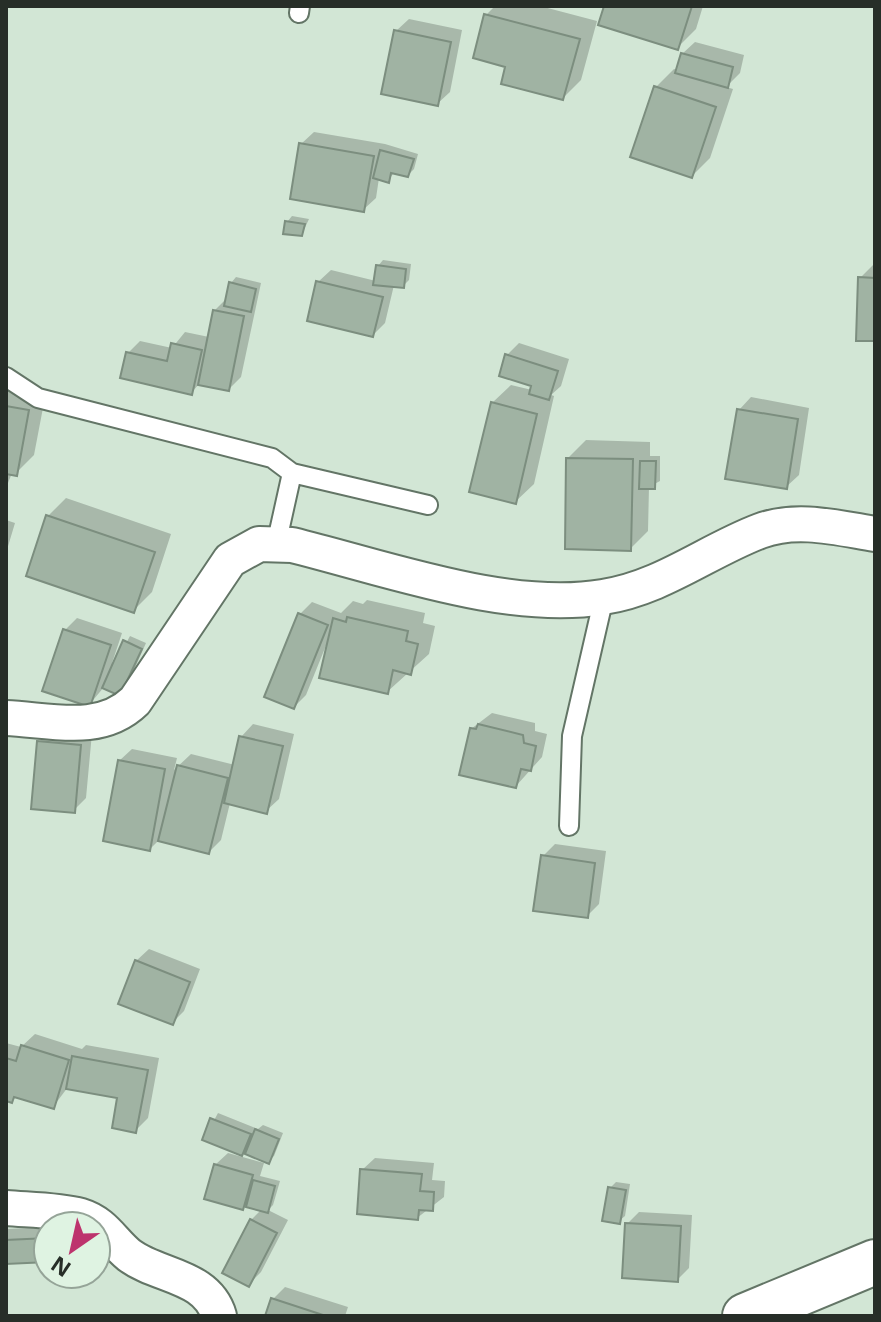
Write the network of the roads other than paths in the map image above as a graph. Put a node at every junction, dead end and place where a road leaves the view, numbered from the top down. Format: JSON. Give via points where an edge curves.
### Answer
{"nodes":[{"id":1,"x":6,"y":377,"type":"edge"},
{"id":2,"x":292,"y":473,"type":"junction"},
{"id":3,"x":428,"y":505,"type":"dead end"},
{"id":4,"x":875,"y":534,"type":"edge"},
{"id":5,"x":276,"y":545,"type":"junction"},
{"id":6,"x":604,"y":597,"type":"junction"},
{"id":7,"x":6,"y":718,"type":"edge"},
{"id":8,"x":569,"y":826,"type":"dead end"},
{"id":9,"x":6,"y":1208,"type":"edge"},
{"id":10,"x":875,"y":1262,"type":"edge"},
{"id":11,"x":219,"y":1316,"type":"edge"},
{"id":12,"x":745,"y":1316,"type":"edge"}],
"edges":[{"from":1,"to":2,"type":"lane","via":[[38,398],[272,458]]},
{"from":2,"to":3,"type":"lane"},
{"from":2,"to":5,"type":"lane"},
{"from":4,"to":6,"type":"street","via":[[808,523],[762,530],[682,573]]},
{"from":5,"to":6,"type":"street","via":[[518,600]]},
{"from":5,"to":7,"type":"street","via":[[259,544],[230,560],[119,717],[95,723]]},
{"from":6,"to":8,"type":"lane","via":[[572,736]]},
{"from":9,"to":11,"type":"street","via":[[81,1216],[110,1232],[130,1255],[190,1281]]},
{"from":10,"to":12,"type":"street"}]}
